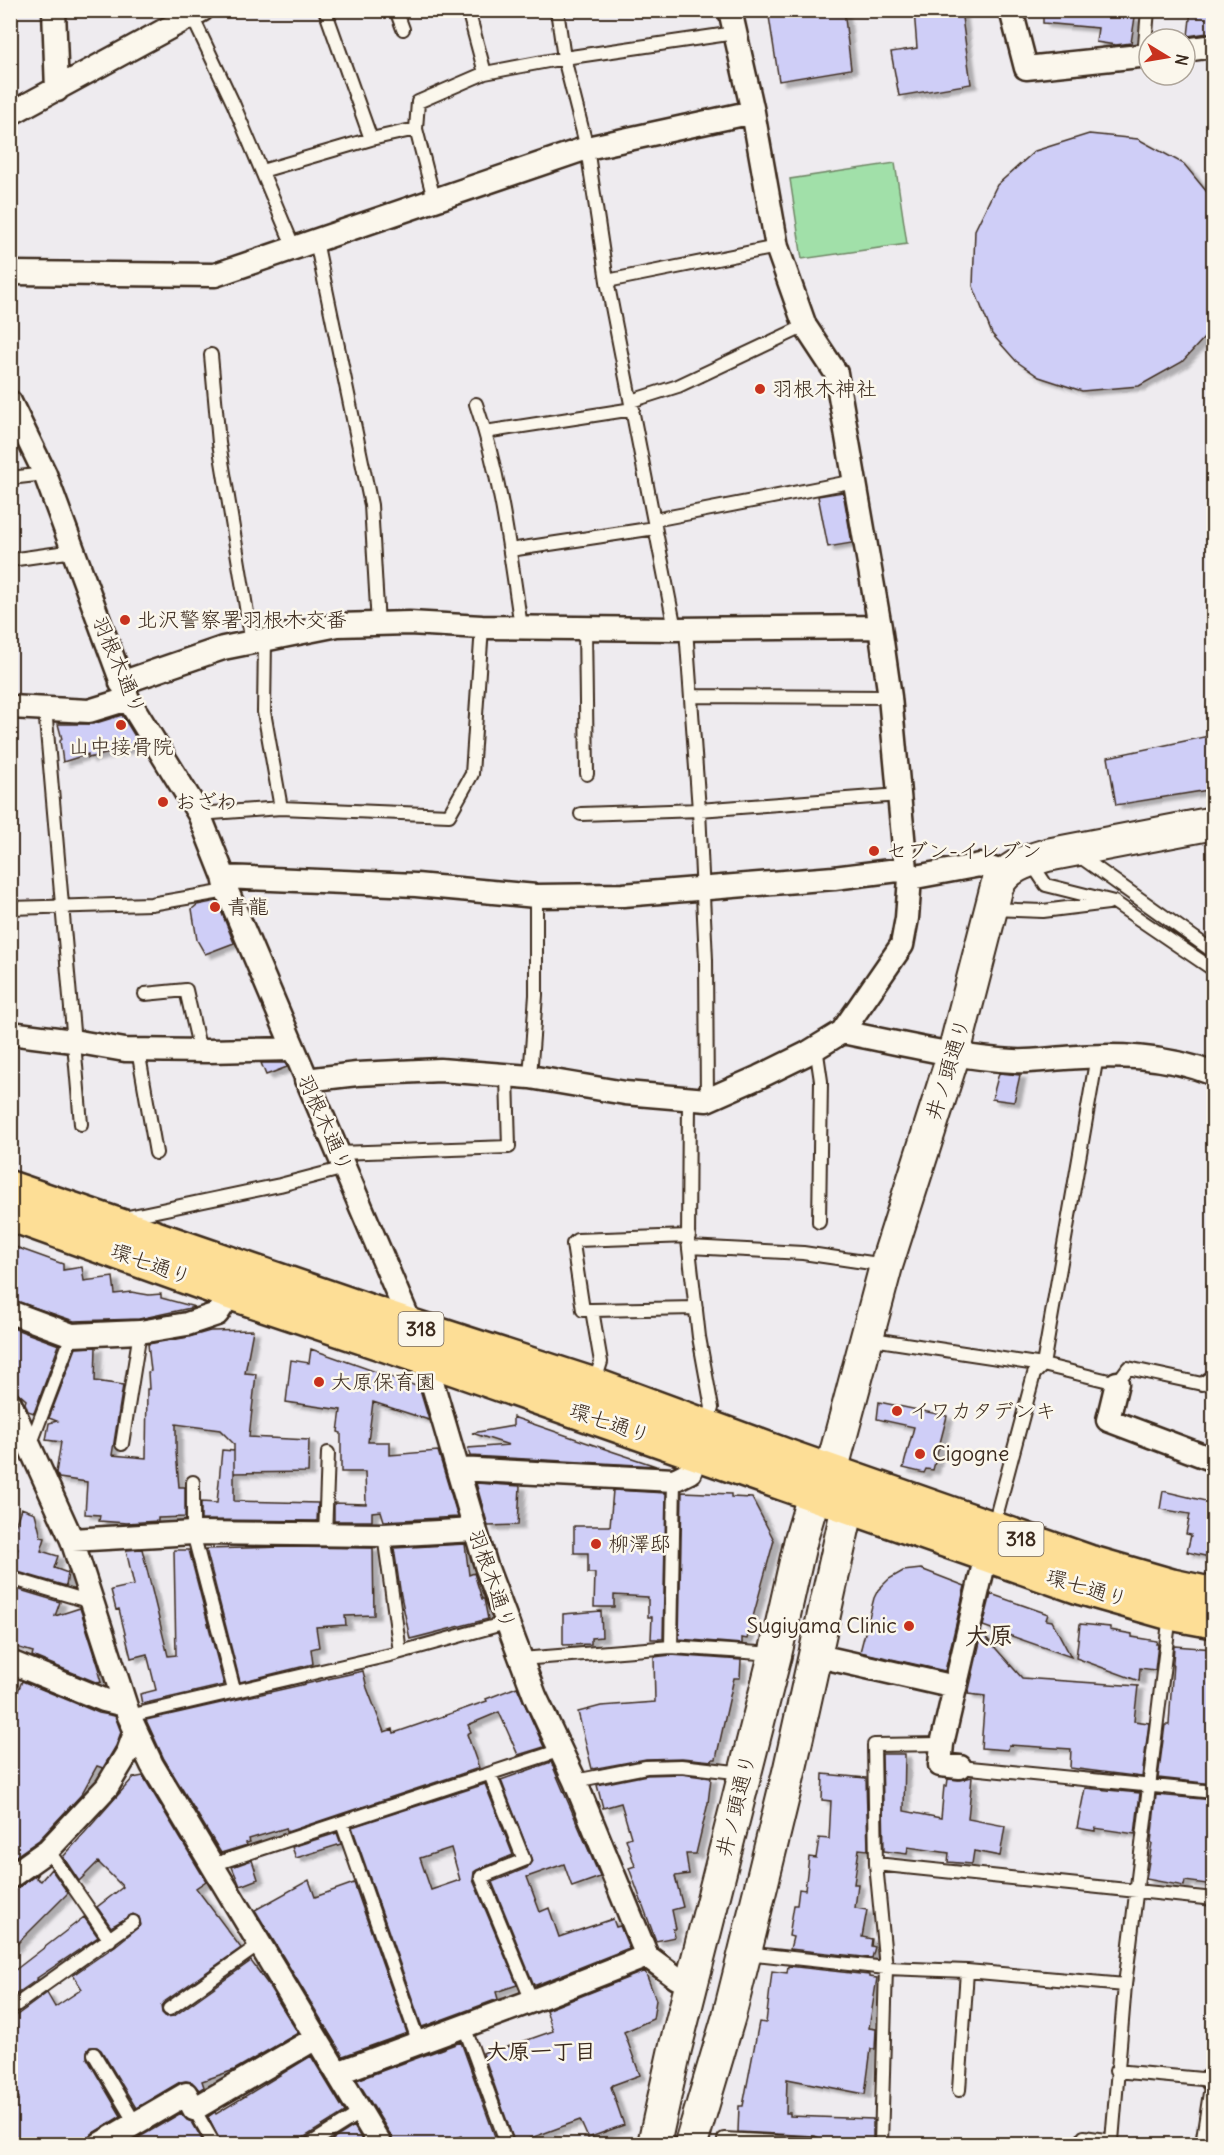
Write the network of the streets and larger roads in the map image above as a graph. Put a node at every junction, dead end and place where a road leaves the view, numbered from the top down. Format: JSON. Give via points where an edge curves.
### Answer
{"nodes":[{"id":1,"x":54,"y":10,"type":"edge"},
{"id":2,"x":730,"y":10,"type":"edge"},
{"id":3,"x":1011,"y":10,"type":"edge"},
{"id":4,"x":184,"y":16,"type":"edge"},
{"id":5,"x":1214,"y":46,"type":"edge"},
{"id":6,"x":1197,"y":48,"type":"edge"},
{"id":7,"x":1137,"y":56,"type":"edge"},
{"id":8,"x":57,"y":90,"type":"junction"},
{"id":9,"x":753,"y":112,"type":"junction"},
{"id":10,"x":10,"y":114,"type":"edge"},
{"id":11,"x":10,"y":273,"type":"edge"},
{"id":12,"x":10,"y":402,"type":"edge"},
{"id":13,"x":880,"y":627,"type":"junction"},
{"id":14,"x":125,"y":691,"type":"junction"},
{"id":15,"x":10,"y":707,"type":"edge"},
{"id":16,"x":1214,"y":823,"type":"edge"},
{"id":17,"x":1018,"y":866,"type":"junction"},
{"id":18,"x":908,"y":874,"type":"junction"},
{"id":19,"x":226,"y":884,"type":"junction"},
{"id":20,"x":843,"y":1032,"type":"junction"},
{"id":21,"x":10,"y":1033,"type":"edge"},
{"id":22,"x":293,"y":1049,"type":"junction"},
{"id":23,"x":954,"y":1053,"type":"junction"},
{"id":24,"x":1214,"y":1074,"type":"edge"},
{"id":25,"x":306,"y":1080,"type":"junction"},
{"id":26,"x":10,"y":1188,"type":"edge"},
{"id":27,"x":10,"y":1214,"type":"edge"},
{"id":28,"x":231,"y":1293,"type":"junction"},
{"id":29,"x":10,"y":1312,"type":"edge"},
{"id":30,"x":412,"y":1326,"type":"junction"},
{"id":31,"x":425,"y":1358,"type":"junction"},
{"id":32,"x":1117,"y":1383,"type":"road end"},
{"id":33,"x":11,"y":1407,"type":"edge"},
{"id":34,"x":701,"y":1440,"type":"junction"},
{"id":35,"x":1214,"y":1460,"type":"edge"},
{"id":36,"x":458,"y":1469,"type":"junction"},
{"id":37,"x":823,"y":1483,"type":"junction"},
{"id":38,"x":848,"y":1506,"type":"junction"},
{"id":39,"x":474,"y":1530,"type":"junction"},
{"id":40,"x":72,"y":1540,"type":"junction"},
{"id":41,"x":989,"y":1542,"type":"junction"},
{"id":42,"x":1214,"y":1595,"type":"edge"},
{"id":43,"x":1214,"y":1621,"type":"edge"},
{"id":44,"x":814,"y":1655,"type":"junction"},
{"id":45,"x":10,"y":1662,"type":"edge"},
{"id":46,"x":955,"y":1687,"type":"junction"},
{"id":47,"x":802,"y":1707,"type":"junction"},
{"id":48,"x":130,"y":1718,"type":"junction"},
{"id":49,"x":960,"y":1767,"type":"road end"},
{"id":50,"x":744,"y":1773,"type":"junction"},
{"id":51,"x":10,"y":1877,"type":"edge"},
{"id":52,"x":646,"y":1956,"type":"junction"},
{"id":53,"x":691,"y":1983,"type":"junction"},
{"id":54,"x":315,"y":2038,"type":"junction"},
{"id":55,"x":337,"y":2073,"type":"junction"},
{"id":56,"x":694,"y":2144,"type":"edge"},
{"id":57,"x":100,"y":2145,"type":"edge"},
{"id":58,"x":380,"y":2145,"type":"edge"},
{"id":59,"x":654,"y":2145,"type":"edge"}],
"edges":[{"from":1,"to":8,"type":"street"},
{"from":2,"to":9,"type":"street"},
{"from":3,"to":7,"type":"street","via":[[1026,68]]},
{"from":4,"to":8,"type":"street"},
{"from":5,"to":6,"type":"street"},
{"from":8,"to":10,"type":"street"},
{"from":9,"to":11,"type":"street","via":[[587,148],[215,275]]},
{"from":9,"to":13,"type":"street","via":[[777,247],[805,326],[836,373]]},
{"from":12,"to":14,"type":"street","name":"羽根木通り","via":[[45,474]]},
{"from":13,"to":14,"type":"street","via":[[338,625],[223,648]]},
{"from":13,"to":18,"type":"street"},
{"from":14,"to":15,"type":"street","via":[[89,711]]},
{"from":14,"to":19,"type":"street","name":"羽根木通り","via":[[199,814]]},
{"from":16,"to":17,"type":"main road","via":[[1068,849]]},
{"from":17,"to":18,"type":"street","via":[[980,865]]},
{"from":17,"to":23,"type":"main road","name":"井ノ頭通り","via":[[998,886]]},
{"from":18,"to":19,"type":"street","via":[[624,895],[536,896],[416,885]]},
{"from":18,"to":20,"type":"street","via":[[902,945]]},
{"from":19,"to":22,"type":"street","name":"羽根木通り"},
{"from":20,"to":23,"type":"street"},
{"from":20,"to":25,"type":"street","via":[[759,1077],[698,1099],[626,1093],[530,1077],[440,1070]]},
{"from":21,"to":22,"type":"street","via":[[125,1050]]},
{"from":22,"to":25,"type":"street","name":"羽根木通り"},
{"from":23,"to":24,"type":"street","via":[[1015,1061],[1139,1056],[1194,1066]]},
{"from":23,"to":37,"type":"main road","name":"井ノ頭通り"},
{"from":25,"to":30,"type":"street","name":"羽根木通り"},
{"from":26,"to":30,"type":"main road","name":"環七通り","number":"318"},
{"from":27,"to":28,"type":"main road","name":"環七通り","number":"318"},
{"from":28,"to":29,"type":"street","via":[[217,1314],[140,1332],[72,1335]]},
{"from":28,"to":31,"type":"main road","name":"環七通り","number":"318"},
{"from":30,"to":31,"type":"street","name":"羽根木通り"},
{"from":30,"to":34,"type":"main road","name":"環七通り","number":"318","via":[[594,1385]]},
{"from":31,"to":34,"type":"main road","name":"環七通り","number":"318"},
{"from":31,"to":36,"type":"street","name":"羽根木通り"},
{"from":32,"to":35,"type":"street","via":[[1108,1420]]},
{"from":33,"to":40,"type":"street"},
{"from":34,"to":36,"type":"street","via":[[690,1472],[674,1480]]},
{"from":34,"to":37,"type":"main road","name":"環七通り","number":"318"},
{"from":36,"to":39,"type":"street","name":"羽根木通り"},
{"from":37,"to":38,"type":"main road","name":"環七通り","number":"318"},
{"from":37,"to":41,"type":"main road","name":"環七通り","number":"318"},
{"from":37,"to":50,"type":"main road","name":"井ノ頭通り","via":[[801,1539]]},
{"from":38,"to":41,"type":"main road","name":"環七通り","number":"318"},
{"from":38,"to":44,"type":"main road","name":"井ノ頭通り"},
{"from":39,"to":40,"type":"street","via":[[384,1536],[193,1533]]},
{"from":39,"to":52,"type":"street","name":"羽根木通り","via":[[535,1696]]},
{"from":40,"to":48,"type":"street"},
{"from":41,"to":42,"type":"main road","name":"環七通り","number":"318","via":[[1089,1562]]},
{"from":41,"to":43,"type":"main road","name":"環七通り","number":"318","via":[[1082,1588]]},
{"from":41,"to":46,"type":"street"},
{"from":44,"to":46,"type":"street"},
{"from":44,"to":47,"type":"main road","name":"井ノ頭通り"},
{"from":45,"to":48,"type":"street","via":[[104,1700]]},
{"from":46,"to":49,"type":"street","via":[[940,1765]]},
{"from":47,"to":50,"type":"main road","via":[[791,1694],[781,1700]]},
{"from":47,"to":56,"type":"main road","name":"井ノ頭通り","via":[[745,1953]]},
{"from":48,"to":51,"type":"street","via":[[128,1752],[107,1786],[48,1850]]},
{"from":48,"to":54,"type":"street","via":[[152,1765]]},
{"from":50,"to":53,"type":"main road","name":"井ノ頭通り"},
{"from":52,"to":53,"type":"street"},
{"from":52,"to":55,"type":"street"},
{"from":53,"to":59,"type":"main road","name":"井ノ頭通り"},
{"from":54,"to":55,"type":"street"},
{"from":54,"to":57,"type":"street","via":[[194,2109],[186,2094]]},
{"from":55,"to":58,"type":"street"}]}
